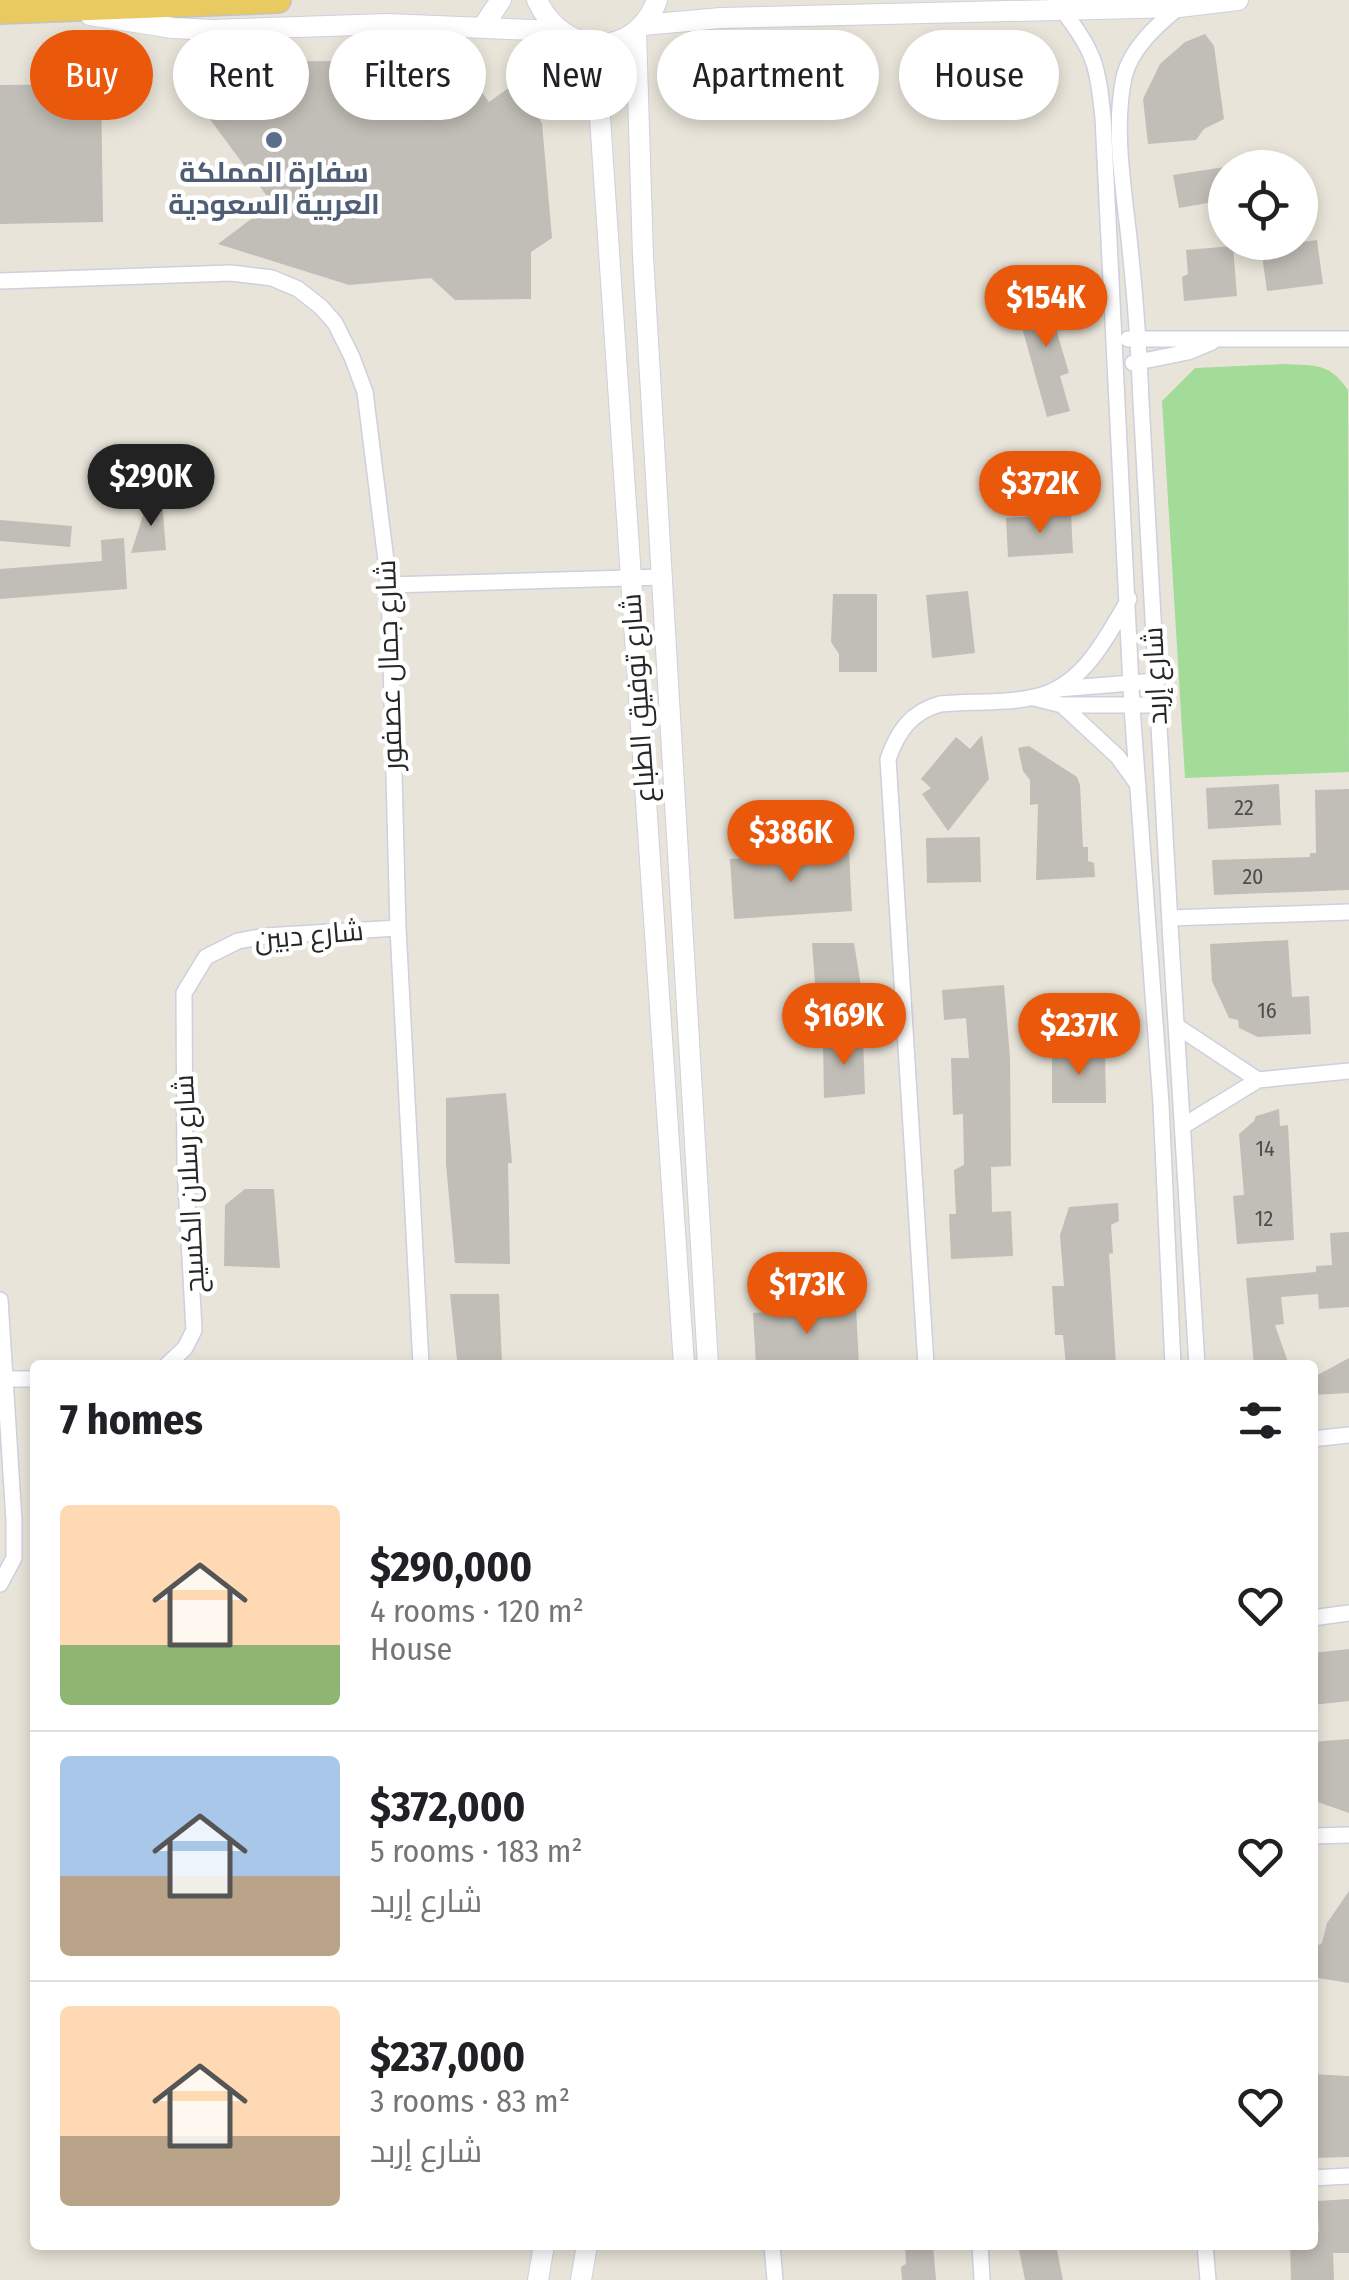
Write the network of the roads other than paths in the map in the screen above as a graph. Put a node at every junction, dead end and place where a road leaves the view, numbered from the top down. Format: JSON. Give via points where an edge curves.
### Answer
{"nodes":[{"id":1,"x":278,"y":0,"type":"edge"},
{"id":2,"x":502,"y":0,"type":"edge"},
{"id":3,"x":537,"y":0,"type":"edge"},
{"id":4,"x":657,"y":0,"type":"edge"},
{"id":5,"x":694,"y":0,"type":"edge"},
{"id":6,"x":1238,"y":0,"type":"edge"},
{"id":7,"x":1179,"y":6,"type":"junction"},
{"id":8,"x":64,"y":10,"type":"junction"},
{"id":9,"x":0,"y":11,"type":"edge"},
{"id":10,"x":1064,"y":11,"type":"junction"},
{"id":11,"x":721,"y":18,"type":"junction"},
{"id":12,"x":484,"y":26,"type":"junction"},
{"id":13,"x":639,"y":28,"type":"junction"},
{"id":14,"x":524,"y":30,"type":"edge"},
{"id":15,"x":559,"y":30,"type":"edge"},
{"id":16,"x":634,"y":30,"type":"edge"},
{"id":17,"x":600,"y":120,"type":"edge"},
{"id":18,"x":0,"y":281,"type":"edge"},
{"id":19,"x":1137,"y":338,"type":"junction"},
{"id":20,"x":1349,"y":339,"type":"edge"},
{"id":21,"x":1115,"y":340,"type":"junction"},
{"id":22,"x":1216,"y":341,"type":"junction"},
{"id":23,"x":1139,"y":362,"type":"junction"},
{"id":24,"x":1117,"y":364,"type":"junction"},
{"id":25,"x":629,"y":577,"type":"junction"},
{"id":26,"x":662,"y":577,"type":"junction"},
{"id":27,"x":389,"y":584,"type":"junction"},
{"id":28,"x":1129,"y":599,"type":"junction"},
{"id":29,"x":1156,"y":681,"type":"junction"},
{"id":30,"x":1131,"y":683,"type":"junction"},
{"id":31,"x":1060,"y":697,"type":"junction"},
{"id":32,"x":1156,"y":705,"type":"junction"},
{"id":33,"x":1132,"y":707,"type":"junction"},
{"id":34,"x":1140,"y":789,"type":"junction"},
{"id":35,"x":1349,"y":912,"type":"edge"},
{"id":36,"x":1170,"y":918,"type":"junction"},
{"id":37,"x":398,"y":928,"type":"junction"},
{"id":38,"x":184,"y":993,"type":"joint"},
{"id":39,"x":1178,"y":1027,"type":"junction"},
{"id":40,"x":1349,"y":1071,"type":"edge"},
{"id":41,"x":1258,"y":1080,"type":"junction"},
{"id":42,"x":1184,"y":1126,"type":"junction"},
{"id":43,"x":0,"y":1300,"type":"edge"},
{"id":44,"x":172,"y":1360,"type":"edge"},
{"id":45,"x":421,"y":1360,"type":"edge"},
{"id":46,"x":684,"y":1360,"type":"edge"},
{"id":47,"x":708,"y":1360,"type":"edge"},
{"id":48,"x":926,"y":1360,"type":"edge"},
{"id":49,"x":1173,"y":1360,"type":"edge"},
{"id":50,"x":1196,"y":1360,"type":"edge"},
{"id":51,"x":6,"y":1379,"type":"junction"},
{"id":52,"x":30,"y":1379,"type":"edge"},
{"id":53,"x":1349,"y":1435,"type":"edge"},
{"id":54,"x":1318,"y":1438,"type":"edge"},
{"id":55,"x":0,"y":1584,"type":"edge"},
{"id":56,"x":1349,"y":1613,"type":"edge"},
{"id":57,"x":1318,"y":1617,"type":"edge"},
{"id":58,"x":1349,"y":1834,"type":"edge"},
{"id":59,"x":1318,"y":1835,"type":"edge"},
{"id":60,"x":1349,"y":2176,"type":"edge"},
{"id":61,"x":1318,"y":2178,"type":"edge"},
{"id":62,"x":543,"y":2250,"type":"edge"},
{"id":63,"x":586,"y":2250,"type":"edge"},
{"id":64,"x":772,"y":2250,"type":"edge"},
{"id":65,"x":980,"y":2250,"type":"edge"},
{"id":66,"x":1205,"y":2250,"type":"edge"},
{"id":67,"x":538,"y":2280,"type":"edge"},
{"id":68,"x":581,"y":2280,"type":"edge"},
{"id":69,"x":774,"y":2280,"type":"edge"},
{"id":70,"x":982,"y":2280,"type":"edge"},
{"id":71,"x":1208,"y":2280,"type":"edge"}],
"edges":[{"from":1,"to":8,"type":"highway"},
{"from":2,"to":12,"type":"street"},
{"from":3,"to":15,"type":"street","name":"شارع توفيق الطباع"},
{"from":4,"to":13,"type":"street"},
{"from":5,"to":11,"type":"street"},
{"from":6,"to":7,"type":"street"},
{"from":7,"to":10,"type":"street"},
{"from":7,"to":19,"type":"street","name":"شارع إربد","via":[[1152,30],[1124,79],[1122,170]]},
{"from":8,"to":9,"type":"highway"},
{"from":8,"to":12,"type":"street","via":[[213,30]]},
{"from":10,"to":11,"type":"street"},
{"from":10,"to":21,"type":"street","name":"شارع إربد","via":[[1092,52],[1099,77]]},
{"from":11,"to":13,"type":"street"},
{"from":12,"to":14,"type":"street"},
{"from":13,"to":16,"type":"street"},
{"from":13,"to":26,"type":"street","name":"شارع توفيق الطباع","via":[[642,239]]},
{"from":17,"to":25,"type":"street","name":"شارع توفيق الطباع"},
{"from":18,"to":27,"type":"street","name":"شارع جمال عصفور","via":[[231,272],[298,289],[336,324],[365,392]]},
{"from":19,"to":21,"type":"street"},
{"from":19,"to":22,"type":"street"},
{"from":19,"to":23,"type":"street","name":"شارع إربد"},
{"from":20,"to":22,"type":"street"},
{"from":21,"to":24,"type":"street","name":"شارع إربد"},
{"from":22,"to":23,"type":"street"},
{"from":23,"to":24,"type":"street"},
{"from":23,"to":29,"type":"street","name":"شارع إربد"},
{"from":24,"to":28,"type":"street","name":"شارع إربد"},
{"from":25,"to":26,"type":"street"},
{"from":25,"to":27,"type":"street"},
{"from":25,"to":46,"type":"street","name":"شارع توفيق الطباع"},
{"from":26,"to":47,"type":"street","name":"شارع توفيق الطباع"},
{"from":27,"to":37,"type":"street","name":"شارع جمال عصفور"},
{"from":28,"to":30,"type":"street","name":"شارع إربد"},
{"from":28,"to":31,"type":"street","via":[[1097,654]]},
{"from":29,"to":30,"type":"street"},
{"from":29,"to":32,"type":"street","name":"شارع إربد"},
{"from":30,"to":31,"type":"street"},
{"from":30,"to":33,"type":"street","name":"شارع إربد"},
{"from":31,"to":33,"type":"street"},
{"from":31,"to":34,"type":"street"},
{"from":31,"to":48,"type":"street","via":[[927,708],[899,731],[888,759]]},
{"from":32,"to":33,"type":"street"},
{"from":32,"to":36,"type":"street","name":"شارع إربد"},
{"from":33,"to":34,"type":"street","name":"شارع إربد"},
{"from":34,"to":49,"type":"street","name":"شارع إربد"},
{"from":35,"to":36,"type":"street"},
{"from":36,"to":39,"type":"street","name":"شارع إربد"},
{"from":37,"to":38,"type":"street","name":"شارع دبين","via":[[238,941],[206,956]]},
{"from":37,"to":45,"type":"street","name":"شارع جمال عصفور"},
{"from":38,"to":44,"type":"street","name":"شارع رسلان الكسيح","via":[[194,1330]]},
{"from":39,"to":41,"type":"street"},
{"from":39,"to":42,"type":"street","name":"شارع إربد"},
{"from":40,"to":41,"type":"street"},
{"from":41,"to":42,"type":"street"},
{"from":42,"to":50,"type":"street","name":"شارع إربد"},
{"from":43,"to":51,"type":"street"},
{"from":51,"to":52,"type":"street"},
{"from":51,"to":55,"type":"street","via":[[14,1558]]},
{"from":53,"to":54,"type":"street"},
{"from":56,"to":57,"type":"street"},
{"from":58,"to":59,"type":"street"},
{"from":60,"to":61,"type":"street"},
{"from":62,"to":67,"type":"street"},
{"from":63,"to":68,"type":"street"},
{"from":64,"to":69,"type":"street"},
{"from":65,"to":70,"type":"street"},
{"from":66,"to":71,"type":"street"}]}
